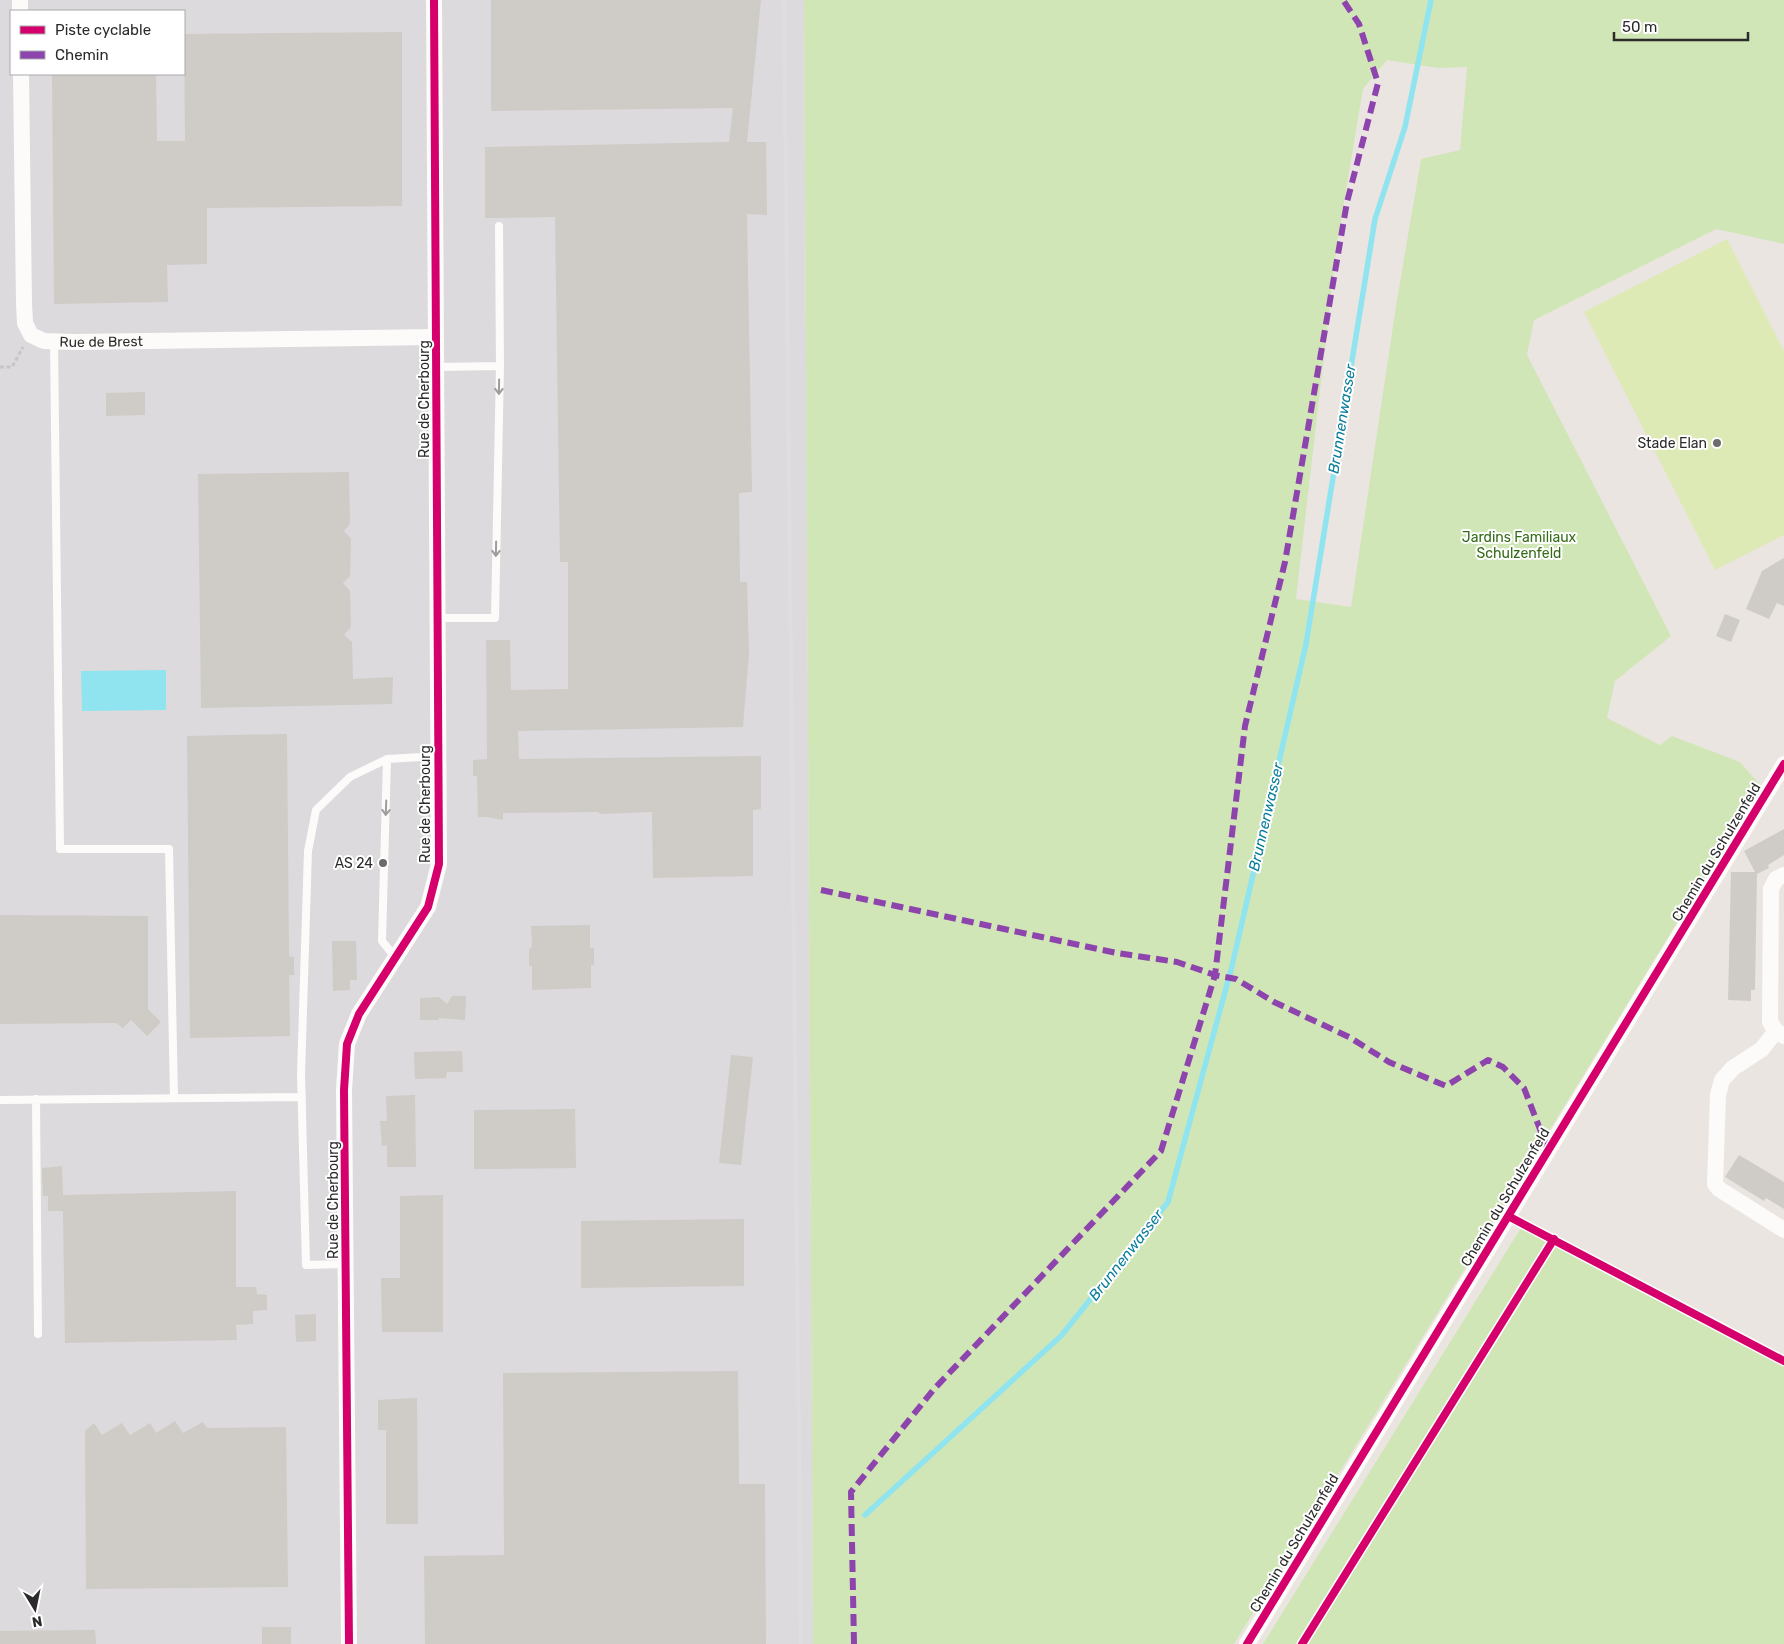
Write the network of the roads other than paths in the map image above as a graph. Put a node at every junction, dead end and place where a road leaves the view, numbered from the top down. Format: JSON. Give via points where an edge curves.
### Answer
{"nodes":[{"id":1,"x":434,"y":0,"type":"edge"},
{"id":2,"x":21,"y":75,"type":"edge"},
{"id":3,"x":499,"y":226,"type":"dead end"},
{"id":4,"x":436,"y":337,"type":"junction"},
{"id":5,"x":54,"y":341,"type":"junction"},
{"id":6,"x":436,"y":366,"type":"junction"},
{"id":7,"x":500,"y":366,"type":"junction"},
{"id":8,"x":438,"y":618,"type":"junction"},
{"id":9,"x":438,"y":756,"type":"junction"},
{"id":10,"x":387,"y":759,"type":"junction"},
{"id":11,"x":1784,"y":764,"type":"edge"},
{"id":12,"x":1784,"y":875,"type":"edge"},
{"id":13,"x":1777,"y":925,"type":"edge"},
{"id":14,"x":396,"y":958,"type":"junction"},
{"id":15,"x":1780,"y":1034,"type":"edge"},
{"id":16,"x":302,"y":1097,"type":"junction"},
{"id":17,"x":174,"y":1098,"type":"junction"},
{"id":18,"x":36,"y":1099,"type":"junction"},
{"id":19,"x":0,"y":1100,"type":"edge"},
{"id":20,"x":1784,"y":1230,"type":"edge"},
{"id":21,"x":346,"y":1264,"type":"junction"},
{"id":22,"x":38,"y":1334,"type":"dead end"},
{"id":23,"x":349,"y":1644,"type":"edge"},
{"id":24,"x":1247,"y":1644,"type":"edge"}],
"edges":[{"from":1,"to":4,"type":"street","name":"Rue de Cherbourg"},
{"from":2,"to":5,"type":"street","name":"Rue de Brest","via":[[25,323],[30,335]]},
{"from":3,"to":7,"type":"lane"},
{"from":4,"to":5,"type":"street","name":"Rue de Brest"},
{"from":4,"to":6,"type":"street","name":"Rue de Cherbourg"},
{"from":5,"to":17,"type":"lane","via":[[60,849],[169,850]]},
{"from":6,"to":7,"type":"lane"},
{"from":6,"to":8,"type":"street","name":"Rue de Cherbourg"},
{"from":7,"to":8,"type":"lane","one_way":true,"via":[[495,618]]},
{"from":8,"to":9,"type":"street","name":"Rue de Cherbourg"},
{"from":9,"to":10,"type":"lane"},
{"from":9,"to":14,"type":"street","name":"Rue de Cherbourg","via":[[439,864],[428,907]]},
{"from":10,"to":14,"type":"lane","one_way":true,"via":[[382,941]]},
{"from":10,"to":16,"type":"lane","via":[[350,777],[316,810],[308,852]]},
{"from":11,"to":24,"type":"street","name":"Chemin du Schulzenfeld"},
{"from":12,"to":13,"type":"street","via":[[1776,879],[1770,889]]},
{"from":13,"to":15,"type":"street","via":[[1770,1022]]},
{"from":14,"to":21,"type":"street","name":"Rue de Cherbourg","via":[[359,1014],[347,1044],[344,1090]]},
{"from":15,"to":20,"type":"street","via":[[1722,1080],[1718,1095],[1716,1184]]},
{"from":16,"to":17,"type":"lane"},
{"from":16,"to":21,"type":"lane","via":[[306,1265]]},
{"from":17,"to":18,"type":"lane"},
{"from":18,"to":19,"type":"lane"},
{"from":18,"to":22,"type":"lane"},
{"from":21,"to":23,"type":"street","name":"Rue de Cherbourg"}]}
